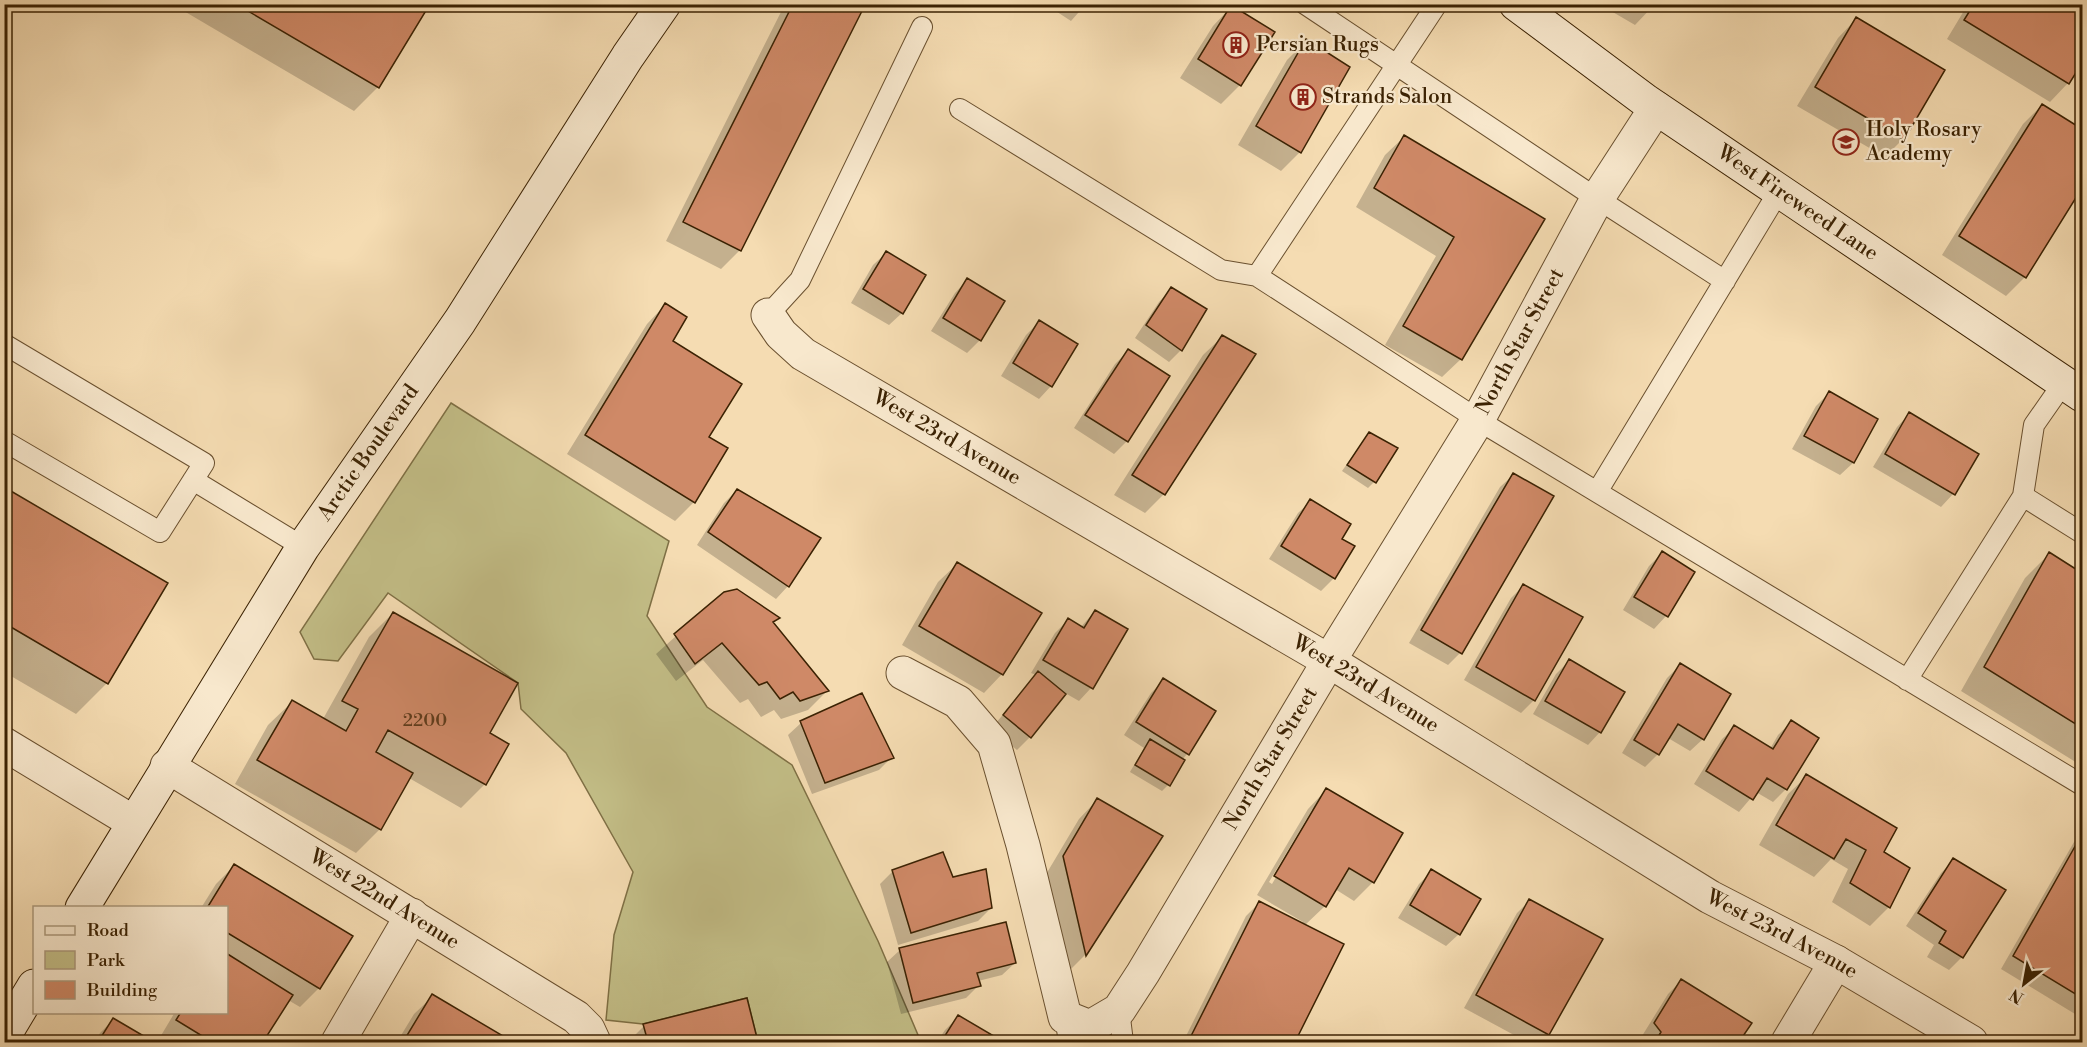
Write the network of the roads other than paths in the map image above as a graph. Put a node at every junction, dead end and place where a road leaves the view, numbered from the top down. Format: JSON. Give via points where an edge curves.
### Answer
{"nodes":[{"id":1,"x":664,"y":4,"type":"edge"},
{"id":2,"x":1305,"y":4,"type":"edge"},
{"id":3,"x":1437,"y":4,"type":"edge"},
{"id":4,"x":1516,"y":4,"type":"edge"},
{"id":5,"x":922,"y":27,"type":"dead end"},
{"id":6,"x":1396,"y":65,"type":"junction"},
{"id":7,"x":1656,"y":108,"type":"junction"},
{"id":8,"x":960,"y":109,"type":"dead end"},
{"id":9,"x":1779,"y":191,"type":"junction"},
{"id":10,"x":1597,"y":199,"type":"junction"},
{"id":11,"x":1257,"y":276,"type":"junction"},
{"id":12,"x":1725,"y":282,"type":"junction"},
{"id":13,"x":768,"y":315,"type":"joint"},
{"id":14,"x":4,"y":344,"type":"edge"},
{"id":15,"x":2073,"y":388,"type":"edge"},
{"id":16,"x":1479,"y":418,"type":"junction"},
{"id":17,"x":4,"y":441,"type":"edge"},
{"id":18,"x":193,"y":480,"type":"junction"},
{"id":19,"x":1597,"y":492,"type":"junction"},
{"id":20,"x":2023,"y":496,"type":"junction"},
{"id":21,"x":2082,"y":533,"type":"edge"},
{"id":22,"x":303,"y":547,"type":"junction"},
{"id":23,"x":1329,"y":661,"type":"junction"},
{"id":24,"x":903,"y":673,"type":"dead end"},
{"id":25,"x":1907,"y":680,"type":"junction"},
{"id":26,"x":4,"y":744,"type":"edge"},
{"id":27,"x":167,"y":766,"type":"junction"},
{"id":28,"x":2082,"y":785,"type":"edge"},
{"id":29,"x":133,"y":822,"type":"junction"},
{"id":30,"x":83,"y":906,"type":"edge"},
{"id":31,"x":412,"y":915,"type":"junction"},
{"id":32,"x":1836,"y":962,"type":"junction"},
{"id":33,"x":33,"y":989,"type":"edge"},
{"id":34,"x":1119,"y":1011,"type":"junction"},
{"id":35,"x":1066,"y":1030,"type":"edge"},
{"id":36,"x":4,"y":1036,"type":"edge"},
{"id":37,"x":338,"y":1042,"type":"edge"},
{"id":38,"x":594,"y":1042,"type":"edge"},
{"id":39,"x":1123,"y":1042,"type":"edge"},
{"id":40,"x":1788,"y":1042,"type":"edge"},
{"id":41,"x":1971,"y":1042,"type":"edge"}],
"edges":[{"from":1,"to":22,"type":"street","name":"Arctic Boulevard","via":[[460,321]]},
{"from":2,"to":6,"type":"lane"},
{"from":3,"to":6,"type":"lane"},
{"from":4,"to":7,"type":"street","name":"West Fireweed Lane"},
{"from":5,"to":13,"type":"lane","via":[[800,280]]},
{"from":6,"to":10,"type":"lane"},
{"from":6,"to":11,"type":"lane"},
{"from":7,"to":9,"type":"street","name":"West Fireweed Lane"},
{"from":7,"to":10,"type":"street","name":"North Star Street"},
{"from":8,"to":11,"type":"lane","via":[[1221,270]]},
{"from":9,"to":12,"type":"lane"},
{"from":9,"to":15,"type":"street","name":"West Fireweed Lane"},
{"from":10,"to":12,"type":"lane"},
{"from":10,"to":16,"type":"street","name":"North Star Street"},
{"from":11,"to":16,"type":"lane"},
{"from":12,"to":19,"type":"lane"},
{"from":13,"to":23,"type":"street","name":"West 23rd Avenue","via":[[802,354]]},
{"from":14,"to":18,"type":"lane","via":[[204,464]]},
{"from":15,"to":20,"type":"lane","via":[[2034,425]]},
{"from":16,"to":19,"type":"lane"},
{"from":16,"to":23,"type":"street","name":"North Star Street"},
{"from":17,"to":18,"type":"lane","via":[[160,532]]},
{"from":18,"to":22,"type":"lane"},
{"from":19,"to":25,"type":"lane"},
{"from":20,"to":21,"type":"lane"},
{"from":20,"to":25,"type":"lane"},
{"from":22,"to":27,"type":"street","name":"Arctic Boulevard"},
{"from":23,"to":32,"type":"street","name":"West 23rd Avenue","via":[[1710,897]]},
{"from":23,"to":34,"type":"street","name":"North Star Street"},
{"from":24,"to":35,"type":"street","name":"North Star Street","via":[[958,702],[994,744],[1023,845]]},
{"from":25,"to":28,"type":"lane"},
{"from":26,"to":29,"type":"street"},
{"from":27,"to":29,"type":"street","name":"Arctic Boulevard"},
{"from":27,"to":31,"type":"street","name":"West 22nd Avenue"},
{"from":29,"to":30,"type":"street","name":"Arctic Boulevard"},
{"from":31,"to":37,"type":"street"},
{"from":31,"to":38,"type":"street","name":"West 22nd Avenue","via":[[576,1017]]},
{"from":32,"to":40,"type":"street"},
{"from":32,"to":41,"type":"street","name":"West 23rd Avenue"},
{"from":33,"to":36,"type":"street"},
{"from":34,"to":35,"type":"street","name":"North Star Street","via":[[1090,1027]]},
{"from":34,"to":39,"type":"lane"}]}
